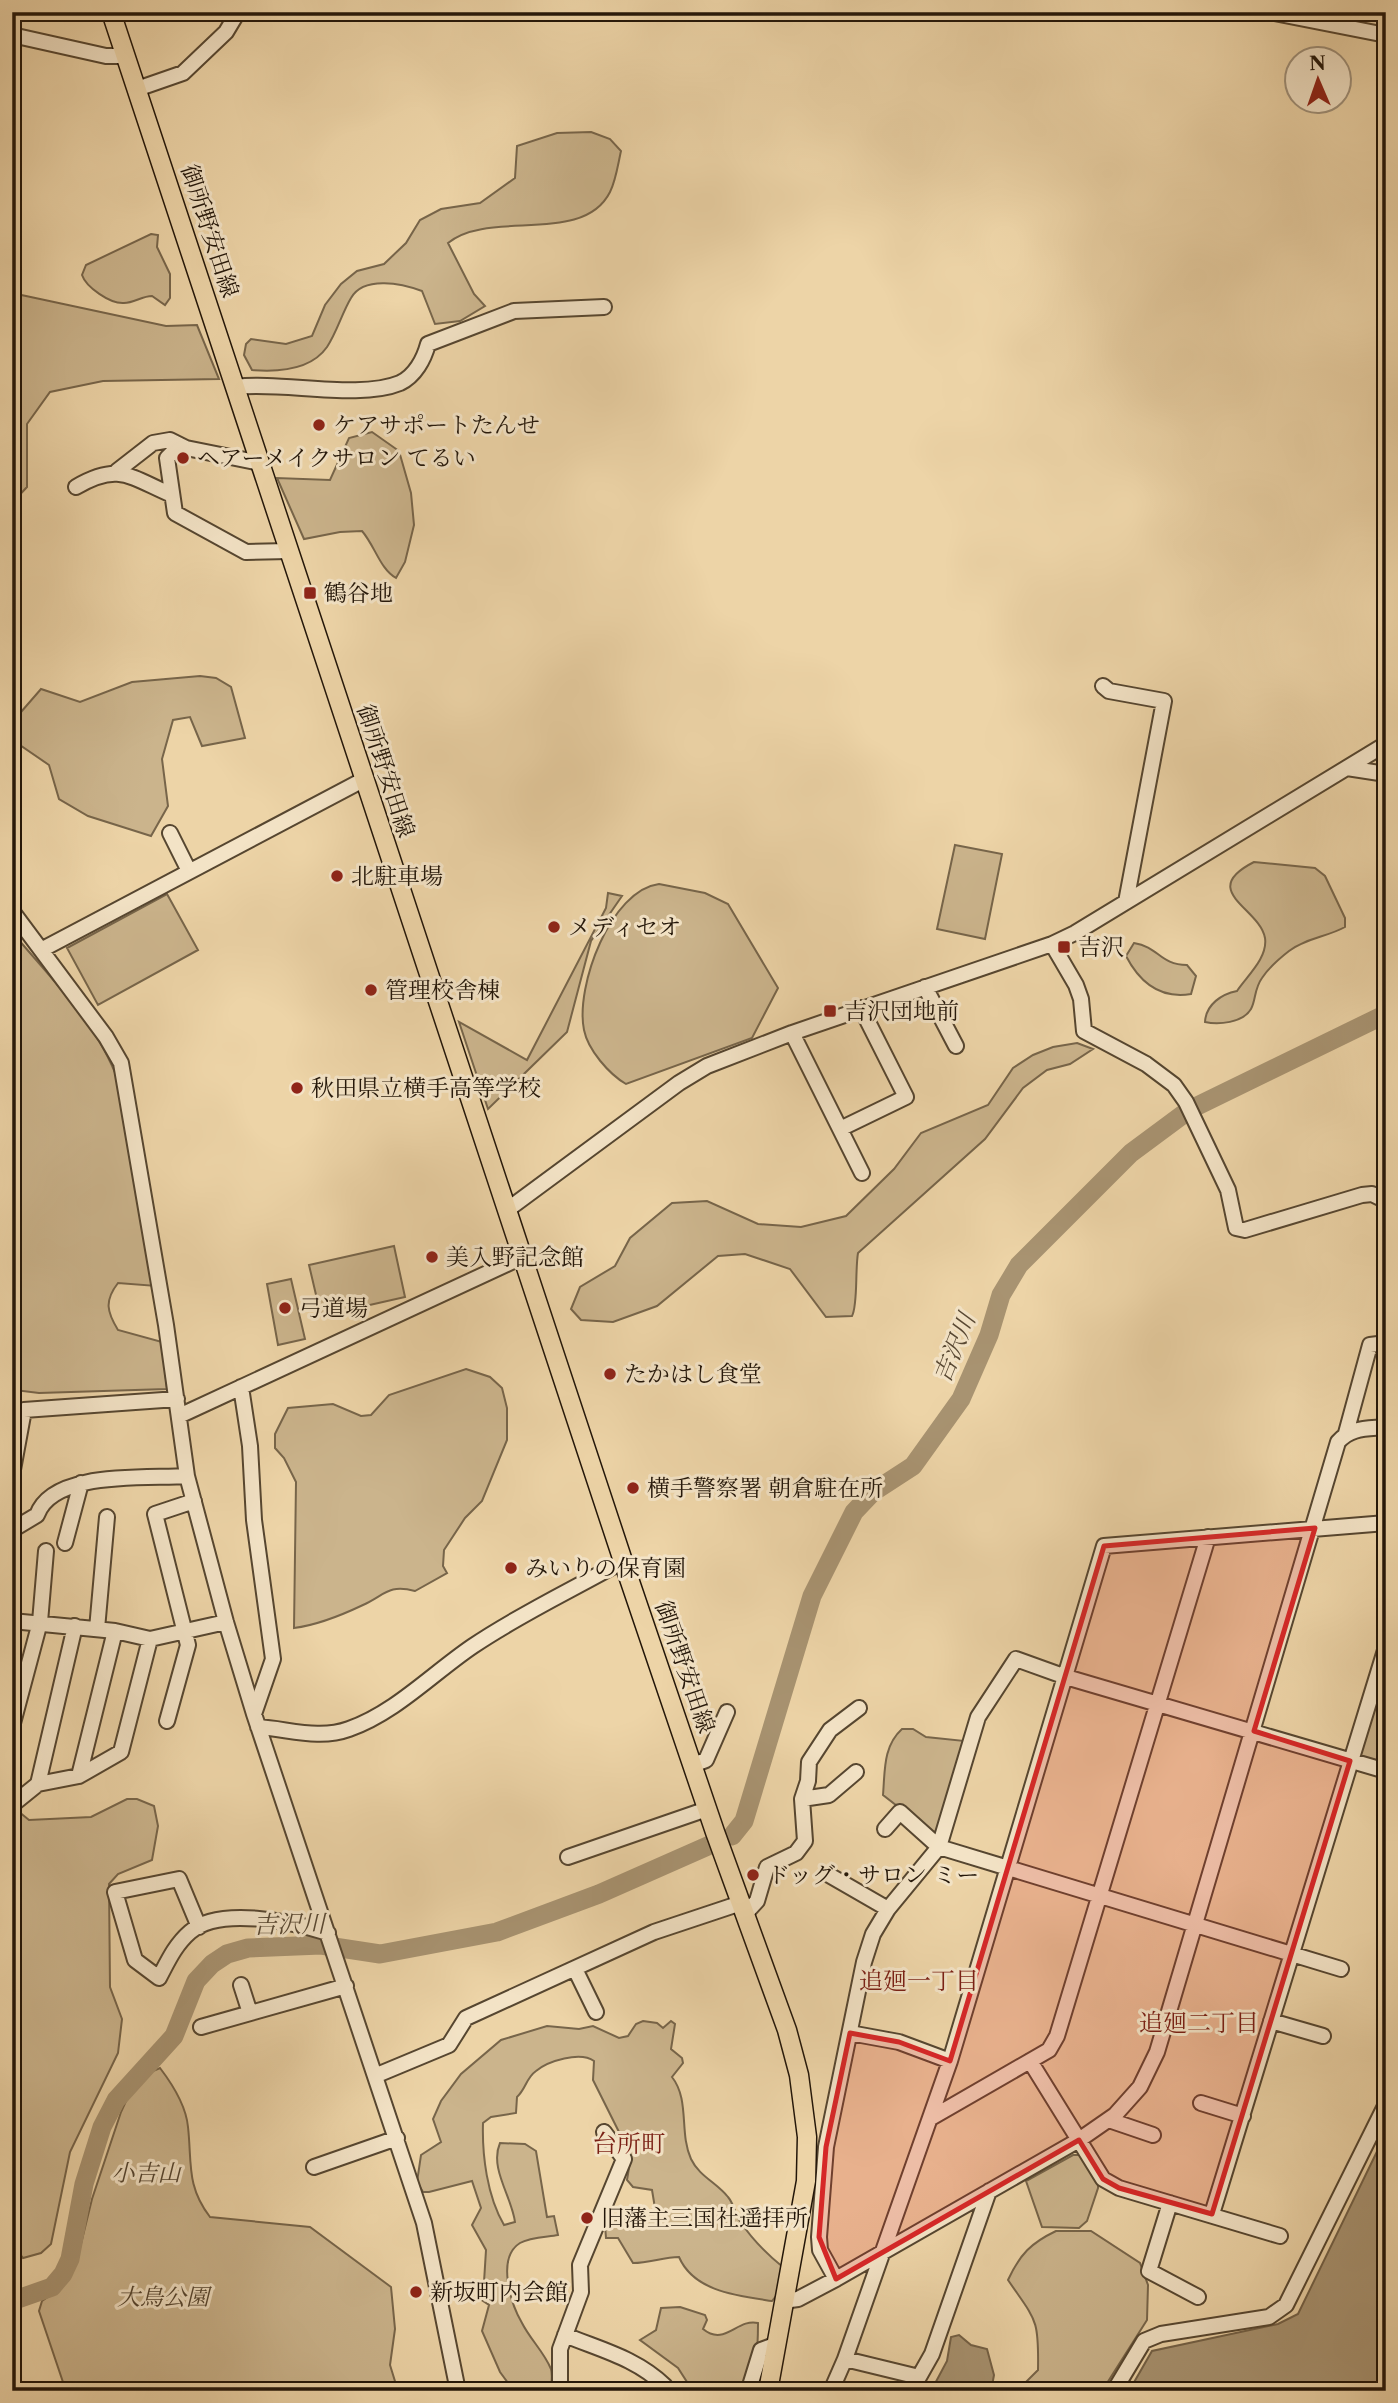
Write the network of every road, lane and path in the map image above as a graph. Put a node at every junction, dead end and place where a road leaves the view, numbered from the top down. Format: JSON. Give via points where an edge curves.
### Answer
{"nodes":[{"id":1,"x":238,"y":12,"type":"edge"},
{"id":2,"x":1269,"y":12,"type":"edge"},
{"id":3,"x":114,"y":20,"type":"edge"},
{"id":4,"x":12,"y":35,"type":"edge"},
{"id":5,"x":1386,"y":35,"type":"edge"},
{"id":6,"x":126,"y":56,"type":"junction"},
{"id":7,"x":137,"y":89,"type":"junction"},
{"id":8,"x":604,"y":307,"type":"dead end"},
{"id":9,"x":236,"y":387,"type":"junction"},
{"id":10,"x":180,"y":445,"type":"junction"},
{"id":11,"x":260,"y":463,"type":"junction"},
{"id":12,"x":117,"y":471,"type":"junction"},
{"id":13,"x":76,"y":487,"type":"dead end"},
{"id":14,"x":172,"y":495,"type":"junction"},
{"id":15,"x":289,"y":551,"type":"junction"},
{"id":16,"x":1103,"y":686,"type":"dead end"},
{"id":17,"x":1386,"y":744,"type":"edge"},
{"id":18,"x":1347,"y":768,"type":"junction"},
{"id":19,"x":1386,"y":774,"type":"edge"},
{"id":20,"x":363,"y":780,"type":"junction"},
{"id":21,"x":170,"y":833,"type":"dead end"},
{"id":22,"x":189,"y":871,"type":"junction"},
{"id":23,"x":1126,"y":902,"type":"junction"},
{"id":24,"x":12,"y":911,"type":"edge"},
{"id":25,"x":1052,"y":944,"type":"junction"},
{"id":26,"x":41,"y":950,"type":"junction"},
{"id":27,"x":925,"y":987,"type":"junction"},
{"id":28,"x":861,"y":1008,"type":"junction"},
{"id":29,"x":792,"y":1033,"type":"junction"},
{"id":30,"x":956,"y":1046,"type":"dead end"},
{"id":31,"x":840,"y":1129,"type":"junction"},
{"id":32,"x":862,"y":1172,"type":"dead end"},
{"id":33,"x":1386,"y":1201,"type":"edge"},
{"id":34,"x":507,"y":1210,"type":"junction"},
{"id":35,"x":522,"y":1257,"type":"junction"},
{"id":36,"x":1386,"y":1343,"type":"edge"},
{"id":37,"x":242,"y":1387,"type":"junction"},
{"id":38,"x":177,"y":1399,"type":"junction"},
{"id":39,"x":179,"y":1416,"type":"junction"},
{"id":40,"x":1386,"y":1427,"type":"edge"},
{"id":41,"x":1346,"y":1433,"type":"junction"},
{"id":42,"x":12,"y":1475,"type":"edge"},
{"id":43,"x":187,"y":1476,"type":"junction"},
{"id":44,"x":81,"y":1483,"type":"junction"},
{"id":45,"x":194,"y":1501,"type":"junction"},
{"id":46,"x":107,"y":1517,"type":"dead end"},
{"id":47,"x":1386,"y":1523,"type":"edge"},
{"id":48,"x":1315,"y":1528,"type":"junction"},
{"id":49,"x":12,"y":1530,"type":"edge"},
{"id":50,"x":1208,"y":1537,"type":"junction"},
{"id":51,"x":65,"y":1543,"type":"dead end"},
{"id":52,"x":46,"y":1551,"type":"dead end"},
{"id":53,"x":623,"y":1562,"type":"junction"},
{"id":54,"x":12,"y":1620,"type":"edge"},
{"id":55,"x":40,"y":1622,"type":"junction"},
{"id":56,"x":226,"y":1622,"type":"junction"},
{"id":57,"x":75,"y":1626,"type":"junction"},
{"id":58,"x":97,"y":1629,"type":"junction"},
{"id":59,"x":115,"y":1631,"type":"junction"},
{"id":60,"x":185,"y":1632,"type":"junction"},
{"id":61,"x":150,"y":1639,"type":"junction"},
{"id":62,"x":1386,"y":1647,"type":"edge"},
{"id":63,"x":1066,"y":1677,"type":"junction"},
{"id":64,"x":1158,"y":1705,"type":"junction"},
{"id":65,"x":859,"y":1707,"type":"dead end"},
{"id":66,"x":727,"y":1712,"type":"dead end"},
{"id":67,"x":167,"y":1721,"type":"dead end"},
{"id":68,"x":256,"y":1721,"type":"junction"},
{"id":69,"x":12,"y":1727,"type":"edge"},
{"id":70,"x":1254,"y":1731,"type":"junction"},
{"id":71,"x":1350,"y":1761,"type":"junction"},
{"id":72,"x":692,"y":1765,"type":"junction"},
{"id":73,"x":1386,"y":1771,"type":"edge"},
{"id":74,"x":856,"y":1772,"type":"dead end"},
{"id":75,"x":79,"y":1776,"type":"junction"},
{"id":76,"x":38,"y":1784,"type":"junction"},
{"id":77,"x":802,"y":1799,"type":"junction"},
{"id":78,"x":12,"y":1805,"type":"edge"},
{"id":79,"x":708,"y":1809,"type":"junction"},
{"id":80,"x":885,"y":1829,"type":"dead end"},
{"id":81,"x":939,"y":1847,"type":"junction"},
{"id":82,"x":568,"y":1857,"type":"dead end"},
{"id":83,"x":1008,"y":1867,"type":"junction"},
{"id":84,"x":829,"y":1875,"type":"dead end"},
{"id":85,"x":1099,"y":1896,"type":"junction"},
{"id":86,"x":743,"y":1908,"type":"junction"},
{"id":87,"x":888,"y":1909,"type":"junction"},
{"id":88,"x":1196,"y":1924,"type":"junction"},
{"id":89,"x":199,"y":1927,"type":"junction"},
{"id":90,"x":328,"y":1933,"type":"junction"},
{"id":91,"x":1292,"y":1953,"type":"junction"},
{"id":92,"x":575,"y":1969,"type":"junction"},
{"id":93,"x":1341,"y":1969,"type":"dead end"},
{"id":94,"x":241,"y":1985,"type":"dead end"},
{"id":95,"x":346,"y":1986,"type":"junction"},
{"id":96,"x":596,"y":2012,"type":"dead end"},
{"id":97,"x":250,"y":2014,"type":"junction"},
{"id":98,"x":1271,"y":2021,"type":"junction"},
{"id":99,"x":201,"y":2027,"type":"dead end"},
{"id":100,"x":850,"y":2033,"type":"junction"},
{"id":101,"x":1323,"y":2036,"type":"dead end"},
{"id":102,"x":950,"y":2061,"type":"junction"},
{"id":103,"x":1030,"y":2061,"type":"junction"},
{"id":104,"x":377,"y":2075,"type":"junction"},
{"id":105,"x":1201,"y":2103,"type":"dead end"},
{"id":106,"x":1386,"y":2104,"type":"edge"},
{"id":107,"x":1242,"y":2116,"type":"junction"},
{"id":108,"x":931,"y":2118,"type":"junction"},
{"id":109,"x":1109,"y":2120,"type":"junction"},
{"id":110,"x":604,"y":2132,"type":"dead end"},
{"id":111,"x":1153,"y":2135,"type":"dead end"},
{"id":112,"x":397,"y":2138,"type":"junction"},
{"id":113,"x":1079,"y":2140,"type":"junction"},
{"id":114,"x":314,"y":2167,"type":"dead end"},
{"id":115,"x":989,"y":2191,"type":"junction"},
{"id":116,"x":1170,"y":2203,"type":"junction"},
{"id":117,"x":1213,"y":2214,"type":"junction"},
{"id":118,"x":1280,"y":2236,"type":"dead end"},
{"id":119,"x":881,"y":2254,"type":"junction"},
{"id":120,"x":836,"y":2279,"type":"junction"},
{"id":121,"x":1198,"y":2297,"type":"dead end"},
{"id":122,"x":783,"y":2301,"type":"junction"},
{"id":123,"x":565,"y":2335,"type":"junction"},
{"id":124,"x":777,"y":2344,"type":"junction"},
{"id":125,"x":845,"y":2359,"type":"junction"},
{"id":126,"x":665,"y":2386,"type":"dead end"},
{"id":127,"x":458,"y":2391,"type":"edge"},
{"id":128,"x":560,"y":2391,"type":"edge"},
{"id":129,"x":746,"y":2391,"type":"edge"},
{"id":130,"x":768,"y":2391,"type":"edge"},
{"id":131,"x":831,"y":2391,"type":"edge"},
{"id":132,"x":1114,"y":2391,"type":"edge"}],
"edges":[{"from":1,"to":7,"type":"street","via":[[226,32],[183,73]]},
{"from":2,"to":5,"type":"street"},
{"from":3,"to":6,"type":"main road","name":"御所野安田線"},
{"from":4,"to":6,"type":"street","via":[[106,56]]},
{"from":6,"to":7,"type":"main road","name":"御所野安田線"},
{"from":7,"to":9,"type":"main road","name":"御所野安田線"},
{"from":8,"to":9,"type":"street","via":[[514,311],[428,344],[414,372],[400,383],[369,388]]},
{"from":9,"to":11,"type":"main road","name":"御所野安田線"},
{"from":10,"to":11,"type":"street"},
{"from":10,"to":12,"type":"street","via":[[170,440],[153,443]]},
{"from":10,"to":14,"type":"street","via":[[167,458]]},
{"from":11,"to":15,"type":"main road","name":"御所野安田線"},
{"from":12,"to":13,"type":"street"},
{"from":12,"to":14,"type":"street"},
{"from":14,"to":15,"type":"street","via":[[175,513],[246,552]]},
{"from":15,"to":20,"type":"main road","name":"御所野安田線"},
{"from":16,"to":23,"type":"street","via":[[1164,701]]},
{"from":17,"to":18,"type":"street"},
{"from":18,"to":19,"type":"street"},
{"from":18,"to":23,"type":"street"},
{"from":20,"to":22,"type":"street"},
{"from":20,"to":34,"type":"main road","name":"御所野安田線"},
{"from":21,"to":22,"type":"street"},
{"from":22,"to":26,"type":"street"},
{"from":23,"to":25,"type":"street"},
{"from":24,"to":26,"type":"street"},
{"from":25,"to":27,"type":"street"},
{"from":25,"to":33,"type":"street","via":[[1076,985],[1084,1031],[1159,1072],[1186,1102],[1228,1190],[1236,1228],[1245,1230],[1362,1195]]},
{"from":26,"to":38,"type":"street","via":[[121,1063]]},
{"from":27,"to":28,"type":"street"},
{"from":27,"to":30,"type":"street"},
{"from":28,"to":29,"type":"street"},
{"from":28,"to":31,"type":"street","via":[[906,1097]]},
{"from":29,"to":31,"type":"street"},
{"from":29,"to":34,"type":"street","via":[[708,1066],[679,1083]]},
{"from":31,"to":32,"type":"street"},
{"from":34,"to":35,"type":"main road","name":"御所野安田線"},
{"from":35,"to":37,"type":"street"},
{"from":35,"to":53,"type":"main road","name":"御所野安田線"},
{"from":36,"to":41,"type":"street","via":[[1370,1345]]},
{"from":37,"to":39,"type":"street"},
{"from":37,"to":68,"type":"street","via":[[272,1659]]},
{"from":38,"to":39,"type":"street"},
{"from":38,"to":42,"type":"street","via":[[24,1410]]},
{"from":39,"to":43,"type":"street"},
{"from":40,"to":41,"type":"street"},
{"from":41,"to":48,"type":"street","via":[[1338,1442]]},
{"from":43,"to":44,"type":"street"},
{"from":43,"to":45,"type":"street"},
{"from":44,"to":49,"type":"street","via":[[41,1504],[37,1515]]},
{"from":44,"to":51,"type":"street"},
{"from":45,"to":56,"type":"street"},
{"from":45,"to":60,"type":"street","via":[[155,1514]]},
{"from":46,"to":58,"type":"street"},
{"from":47,"to":48,"type":"street"},
{"from":48,"to":50,"type":"street"},
{"from":48,"to":70,"type":"street"},
{"from":50,"to":63,"type":"street","via":[[1104,1546]]},
{"from":50,"to":64,"type":"street"},
{"from":52,"to":55,"type":"street"},
{"from":53,"to":68,"type":"street","via":[[475,1644],[382,1713],[349,1729],[305,1734]]},
{"from":53,"to":72,"type":"main road","name":"御所野安田線"},
{"from":54,"to":55,"type":"street"},
{"from":55,"to":57,"type":"street"},
{"from":55,"to":69,"type":"street"},
{"from":56,"to":60,"type":"street"},
{"from":56,"to":68,"type":"street"},
{"from":57,"to":58,"type":"street"},
{"from":57,"to":76,"type":"street"},
{"from":58,"to":59,"type":"street"},
{"from":59,"to":61,"type":"street"},
{"from":59,"to":75,"type":"street"},
{"from":60,"to":61,"type":"street"},
{"from":60,"to":67,"type":"street","via":[[188,1644]]},
{"from":61,"to":75,"type":"street","via":[[121,1752]]},
{"from":62,"to":71,"type":"street"},
{"from":63,"to":64,"type":"street"},
{"from":63,"to":81,"type":"street","via":[[1016,1660],[978,1717]]},
{"from":63,"to":83,"type":"street"},
{"from":64,"to":70,"type":"street"},
{"from":64,"to":85,"type":"street"},
{"from":65,"to":77,"type":"street","via":[[830,1730],[809,1762]]},
{"from":66,"to":72,"type":"street","via":[[706,1760]]},
{"from":68,"to":90,"type":"street"},
{"from":70,"to":71,"type":"street"},
{"from":70,"to":88,"type":"street"},
{"from":71,"to":73,"type":"street"},
{"from":71,"to":91,"type":"street"},
{"from":72,"to":79,"type":"main road","name":"御所野安田線"},
{"from":74,"to":77,"type":"street","via":[[829,1795]]},
{"from":75,"to":76,"type":"street"},
{"from":76,"to":78,"type":"street"},
{"from":77,"to":86,"type":"street","via":[[804,1841],[796,1853],[767,1867],[757,1901]]},
{"from":79,"to":82,"type":"street"},
{"from":79,"to":86,"type":"main road","name":"御所野安田線"},
{"from":80,"to":81,"type":"street","via":[[900,1812]]},
{"from":81,"to":83,"type":"street"},
{"from":81,"to":87,"type":"street"},
{"from":83,"to":85,"type":"street"},
{"from":83,"to":102,"type":"street"},
{"from":84,"to":87,"type":"street"},
{"from":85,"to":88,"type":"street"},
{"from":85,"to":103,"type":"street","via":[[1057,2036],[1049,2050]]},
{"from":86,"to":92,"type":"street","via":[[654,1932]]},
{"from":86,"to":122,"type":"main road","name":"御所野安田線","via":[[787,2029],[807,2137],[806,2181]]},
{"from":87,"to":100,"type":"street","via":[[864,1962]]},
{"from":88,"to":91,"type":"street"},
{"from":88,"to":109,"type":"street","via":[[1157,2052],[1140,2087]]},
{"from":89,"to":89,"type":"street","via":[[174,1950],[159,1978],[135,1960],[115,1892],[179,1879]]},
{"from":89,"to":90,"type":"street","via":[[229,1917]]},
{"from":90,"to":95,"type":"street"},
{"from":91,"to":93,"type":"street"},
{"from":91,"to":98,"type":"street"},
{"from":92,"to":96,"type":"street"},
{"from":92,"to":104,"type":"street","via":[[466,2018],[449,2045]]},
{"from":94,"to":97,"type":"street"},
{"from":95,"to":97,"type":"street"},
{"from":95,"to":104,"type":"street"},
{"from":97,"to":99,"type":"street"},
{"from":98,"to":101,"type":"street"},
{"from":98,"to":107,"type":"street"},
{"from":100,"to":102,"type":"street","via":[[899,2042]]},
{"from":100,"to":120,"type":"street","via":[[826,2147],[819,2237],[820,2250]]},
{"from":102,"to":108,"type":"street"},
{"from":103,"to":108,"type":"street"},
{"from":103,"to":113,"type":"street"},
{"from":104,"to":112,"type":"street"},
{"from":105,"to":107,"type":"street"},
{"from":106,"to":132,"type":"street","via":[[1286,2305],[1269,2317],[1161,2334],[1144,2341]]},
{"from":107,"to":117,"type":"street"},
{"from":108,"to":119,"type":"street"},
{"from":109,"to":111,"type":"street"},
{"from":109,"to":113,"type":"street"},
{"from":110,"to":123,"type":"street","via":[[624,2160],[580,2265],[581,2292]]},
{"from":112,"to":114,"type":"street"},
{"from":112,"to":127,"type":"street","via":[[424,2223]]},
{"from":113,"to":115,"type":"street"},
{"from":113,"to":116,"type":"street","via":[[1103,2179]]},
{"from":115,"to":119,"type":"street"},
{"from":115,"to":125,"type":"street","via":[[932,2354],[919,2377]]},
{"from":116,"to":117,"type":"street"},
{"from":116,"to":121,"type":"street","via":[[1149,2272]]},
{"from":117,"to":118,"type":"street"},
{"from":119,"to":120,"type":"street"},
{"from":119,"to":125,"type":"street"},
{"from":120,"to":122,"type":"street","via":[[799,2299]]},
{"from":122,"to":124,"type":"main road","name":"御所野安田線"},
{"from":123,"to":126,"type":"street","via":[[628,2358]]},
{"from":123,"to":128,"type":"street","via":[[560,2349]]},
{"from":124,"to":129,"type":"street","via":[[761,2350]]},
{"from":124,"to":130,"type":"main road","name":"御所野安田線"},
{"from":125,"to":131,"type":"street"}]}
